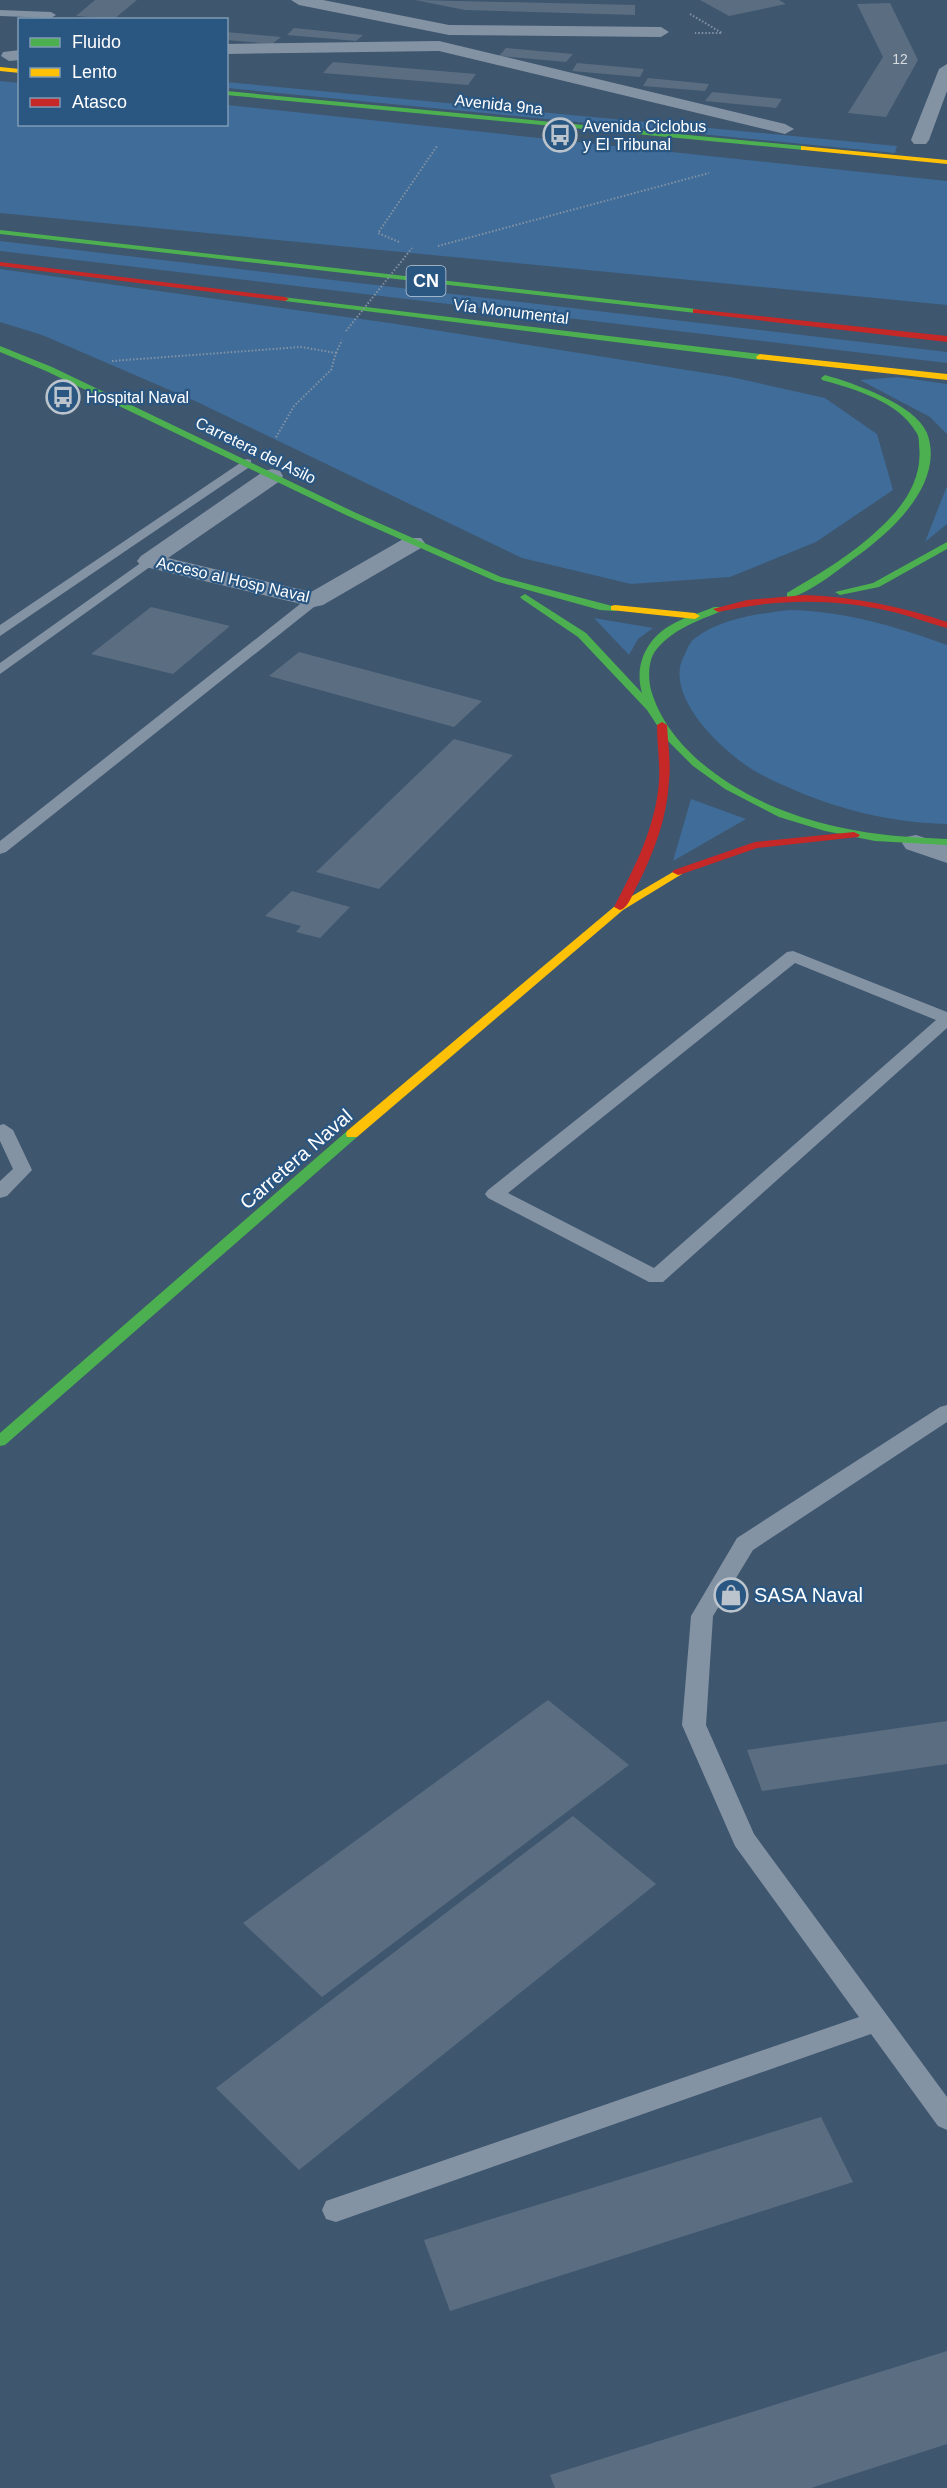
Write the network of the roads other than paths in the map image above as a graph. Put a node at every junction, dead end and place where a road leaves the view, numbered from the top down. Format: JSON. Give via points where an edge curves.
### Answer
{"nodes":[{"id":1,"x":299,"y":0,"type":"edge"},
{"id":2,"x":0,"y":13,"type":"edge"},
{"id":3,"x":51,"y":15,"type":"dead end"},
{"id":4,"x":449,"y":30,"type":"junction"},
{"id":5,"x":661,"y":32,"type":"dead end"},
{"id":6,"x":440,"y":46,"type":"junction"},
{"id":7,"x":228,"y":49,"type":"edge"},
{"id":8,"x":947,"y":69,"type":"edge"},
{"id":9,"x":228,"y":93,"type":"edge"},
{"id":10,"x":690,"y":121,"type":"dead end"},
{"id":11,"x":794,"y":130,"type":"joint"},
{"id":12,"x":915,"y":140,"type":"junction"},
{"id":13,"x":938,"y":142,"type":"dead end"},
{"id":14,"x":911,"y":158,"type":"junction"},
{"id":15,"x":947,"y":162,"type":"edge"},
{"id":16,"x":0,"y":232,"type":"edge"},
{"id":17,"x":0,"y":264,"type":"edge"},
{"id":18,"x":947,"y":325,"type":"edge"},
{"id":19,"x":852,"y":328,"type":"junction"},
{"id":20,"x":947,"y":339,"type":"edge"},
{"id":21,"x":0,"y":349,"type":"edge"},
{"id":22,"x":709,"y":352,"type":"junction"},
{"id":23,"x":947,"y":377,"type":"edge"},
{"id":24,"x":246,"y":463,"type":"junction"},
{"id":25,"x":267,"y":473,"type":"junction"},
{"id":26,"x":413,"y":543,"type":"junction"},
{"id":27,"x":947,"y":544,"type":"edge"},
{"id":28,"x":149,"y":561,"type":"junction"},
{"id":29,"x":498,"y":579,"type":"junction"},
{"id":30,"x":790,"y":595,"type":"junction"},
{"id":31,"x":819,"y":596,"type":"junction"},
{"id":32,"x":314,"y":600,"type":"junction"},
{"id":33,"x":695,"y":616,"type":"junction"},
{"id":34,"x":947,"y":625,"type":"edge"},
{"id":35,"x":0,"y":632,"type":"edge"},
{"id":36,"x":0,"y":670,"type":"edge"},
{"id":37,"x":650,"y":707,"type":"junction"},
{"id":38,"x":662,"y":725,"type":"junction"},
{"id":39,"x":854,"y":835,"type":"junction"},
{"id":40,"x":947,"y":842,"type":"edge"},
{"id":41,"x":916,"y":843,"type":"junction"},
{"id":42,"x":0,"y":849,"type":"edge"},
{"id":43,"x":947,"y":855,"type":"edge"},
{"id":44,"x":620,"y":908,"type":"junction"},
{"id":45,"x":947,"y":1019,"type":"edge"},
{"id":46,"x":4,"y":1130,"type":"dead end"},
{"id":47,"x":0,"y":1192,"type":"edge"},
{"id":48,"x":947,"y":1412,"type":"edge"},
{"id":49,"x":0,"y":1442,"type":"edge"},
{"id":50,"x":875,"y":2022,"type":"junction"},
{"id":51,"x":947,"y":2118,"type":"edge"},
{"id":52,"x":336,"y":2211,"type":"dead end"}],
"edges":[{"from":1,"to":4,"type":"street"},
{"from":2,"to":3,"type":"lane"},
{"from":4,"to":5,"type":"street"},
{"from":4,"to":6,"type":"street"},
{"from":6,"to":7,"type":"street"},
{"from":6,"to":11,"type":"street"},
{"from":8,"to":12,"type":"street"},
{"from":9,"to":14,"type":"main road","name":"Avenida 9na"},
{"from":10,"to":11,"type":"main road"},
{"from":12,"to":13,"type":"main road"},
{"from":12,"to":14,"type":"main road"},
{"from":14,"to":15,"type":"main road","name":"Avenida 9na"},
{"from":16,"to":19,"type":"main road","name":"Vía Monumental","number":"CN"},
{"from":17,"to":22,"type":"main road","name":"Vía Monumental","number":"CN"},
{"from":18,"to":19,"type":"main road"},
{"from":19,"to":20,"type":"main road","name":"Vía Monumental","number":"CN"},
{"from":21,"to":24,"type":"main road","name":"Carretera del Asilo"},
{"from":22,"to":23,"type":"main road","name":"Vía Monumental","number":"CN"},
{"from":22,"to":30,"type":"main road","via":[[816,375],[869,392],[917,428],[933,451],[933,482],[912,513],[880,540]]},
{"from":24,"to":25,"type":"main road","name":"Carretera del Asilo"},
{"from":24,"to":35,"type":"lane"},
{"from":25,"to":26,"type":"main road","name":"Carretera del Asilo"},
{"from":25,"to":28,"type":"street","name":"Acceso al Hosp Naval"},
{"from":26,"to":29,"type":"main road","name":"Carretera del Asilo"},
{"from":26,"to":32,"type":"street","name":"Acceso al Hosp Naval"},
{"from":27,"to":31,"type":"main road","via":[[876,585]]},
{"from":28,"to":32,"type":"street","name":"Acceso al Hosp Naval"},
{"from":28,"to":36,"type":"lane"},
{"from":29,"to":33,"type":"main road","name":"Carretera del Asilo","via":[[600,607]]},
{"from":29,"to":37,"type":"main road","name":"Carretera del Asilo","via":[[582,635]]},
{"from":30,"to":31,"type":"main road"},
{"from":30,"to":33,"type":"main road"},
{"from":31,"to":34,"type":"main road","via":[[886,606]]},
{"from":32,"to":42,"type":"lane"},
{"from":33,"to":37,"type":"main road","via":[[663,633],[646,656],[641,682]]},
{"from":37,"to":38,"type":"main road"},
{"from":38,"to":39,"type":"main road","via":[[688,754],[735,793],[818,827]]},
{"from":38,"to":44,"type":"main road","name":"Carretera Naval","via":[[664,781],[656,828]]},
{"from":39,"to":41,"type":"main road"},
{"from":39,"to":44,"type":"main road","name":"Carretera Naval","via":[[755,845],[714,856],[676,872]]},
{"from":40,"to":41,"type":"main road"},
{"from":41,"to":43,"type":"street"},
{"from":44,"to":49,"type":"main road","name":"Carretera Naval","via":[[463,1038]]},
{"from":45,"to":45,"type":"lane","via":[[656,1277],[495,1194],[793,957]]},
{"from":46,"to":47,"type":"lane","via":[[23,1170]]},
{"from":48,"to":50,"type":"lane","via":[[745,1544],[702,1616],[694,1725],[744,1839]]},
{"from":50,"to":51,"type":"lane"},
{"from":50,"to":52,"type":"lane"}]}
